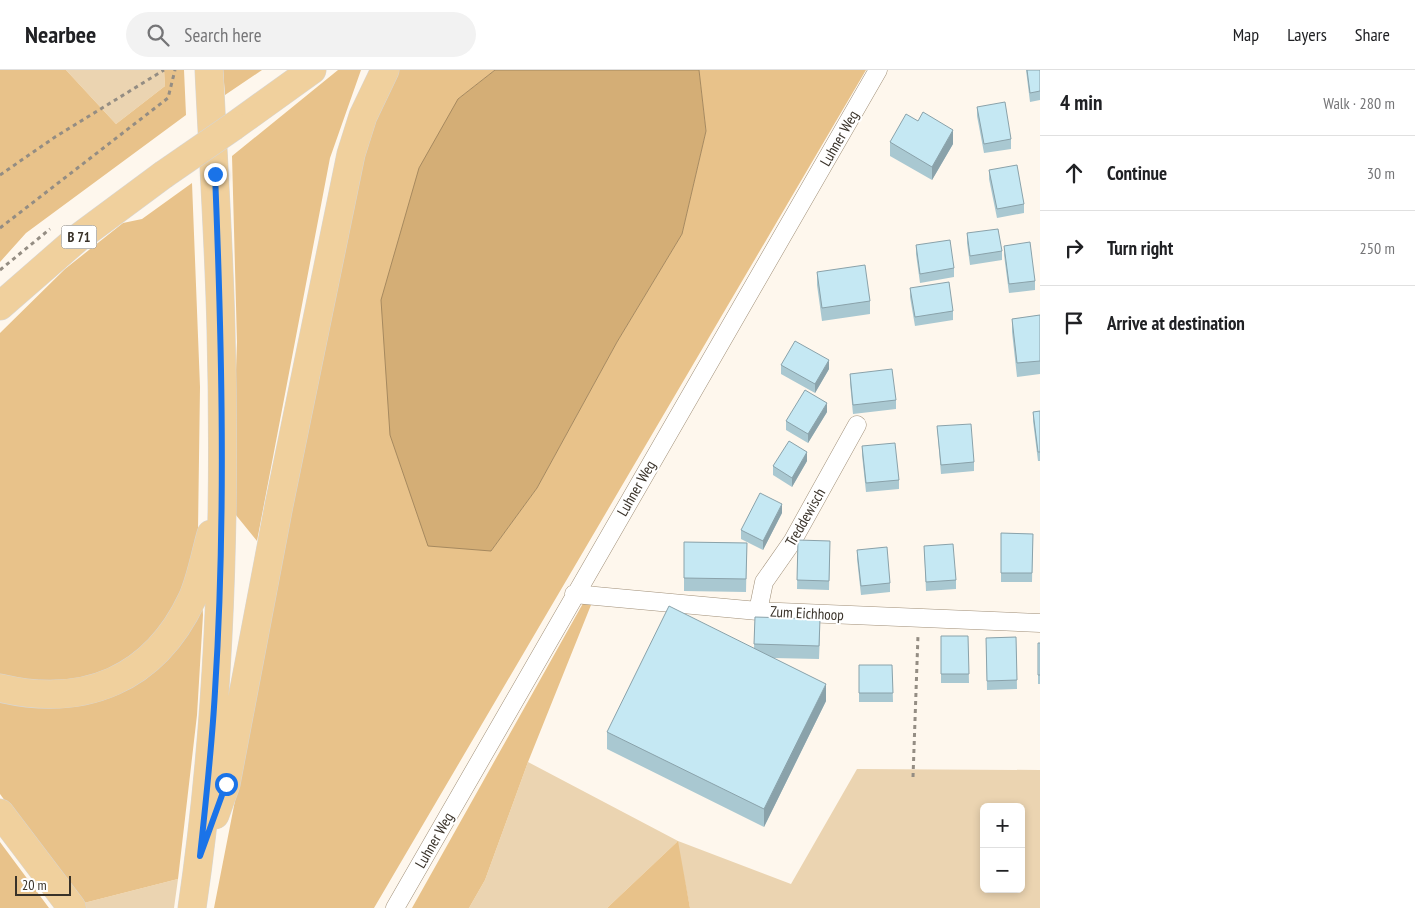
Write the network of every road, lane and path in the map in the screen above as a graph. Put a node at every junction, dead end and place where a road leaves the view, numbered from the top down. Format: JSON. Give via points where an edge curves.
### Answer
{"nodes":[{"id":1,"x":164,"y":70,"type":"edge"},
{"id":2,"x":175,"y":70,"type":"edge"},
{"id":3,"x":208,"y":70,"type":"edge"},
{"id":4,"x":312,"y":70,"type":"edge"},
{"id":5,"x":385,"y":70,"type":"edge"},
{"id":6,"x":878,"y":70,"type":"edge"},
{"id":7,"x":0,"y":175,"type":"edge"},
{"id":8,"x":0,"y":228,"type":"edge"},
{"id":9,"x":0,"y":306,"type":"edge"},
{"id":10,"x":857,"y":424,"type":"dead end"},
{"id":11,"x":222,"y":498,"type":"junction"},
{"id":12,"x":574,"y":594,"type":"junction"},
{"id":13,"x":758,"y":611,"type":"junction"},
{"id":14,"x":918,"y":620,"type":"junction"},
{"id":15,"x":1040,"y":623,"type":"edge"},
{"id":16,"x":0,"y":688,"type":"edge"},
{"id":17,"x":913,"y":777,"type":"dead end"},
{"id":18,"x":0,"y":813,"type":"edge"},
{"id":19,"x":200,"y":856,"type":"junction"},
{"id":20,"x":72,"y":908,"type":"edge"},
{"id":21,"x":192,"y":908,"type":"edge"},
{"id":22,"x":395,"y":908,"type":"edge"}],
"edges":[{"from":1,"to":7,"type":"path"},
{"from":2,"to":8,"type":"path","via":[[168,98]]},
{"from":3,"to":11,"type":"main road","via":[[221,323]]},
{"from":4,"to":9,"type":"main road","number":"B 71","bridge":true,"via":[[78,238]]},
{"from":5,"to":19,"type":"main road","via":[[363,116],[351,154],[226,784]]},
{"from":6,"to":12,"type":"street","name":"Luhner Weg"},
{"from":10,"to":13,"type":"street","name":"Treddewisch","via":[[792,542],[764,582]]},
{"from":11,"to":16,"type":"main road","via":[[192,598],[174,630],[152,656],[122,678],[92,691],[60,696],[25,694]]},
{"from":11,"to":19,"type":"main road","via":[[215,691]]},
{"from":12,"to":13,"type":"street","name":"Zum Eichhoop"},
{"from":12,"to":22,"type":"street","name":"Luhner Weg"},
{"from":13,"to":14,"type":"street","name":"Zum Eichhoop"},
{"from":14,"to":15,"type":"street","name":"Zum Eichhoop"},
{"from":14,"to":17,"type":"path"},
{"from":18,"to":20,"type":"main road"},
{"from":19,"to":21,"type":"main road"}]}
